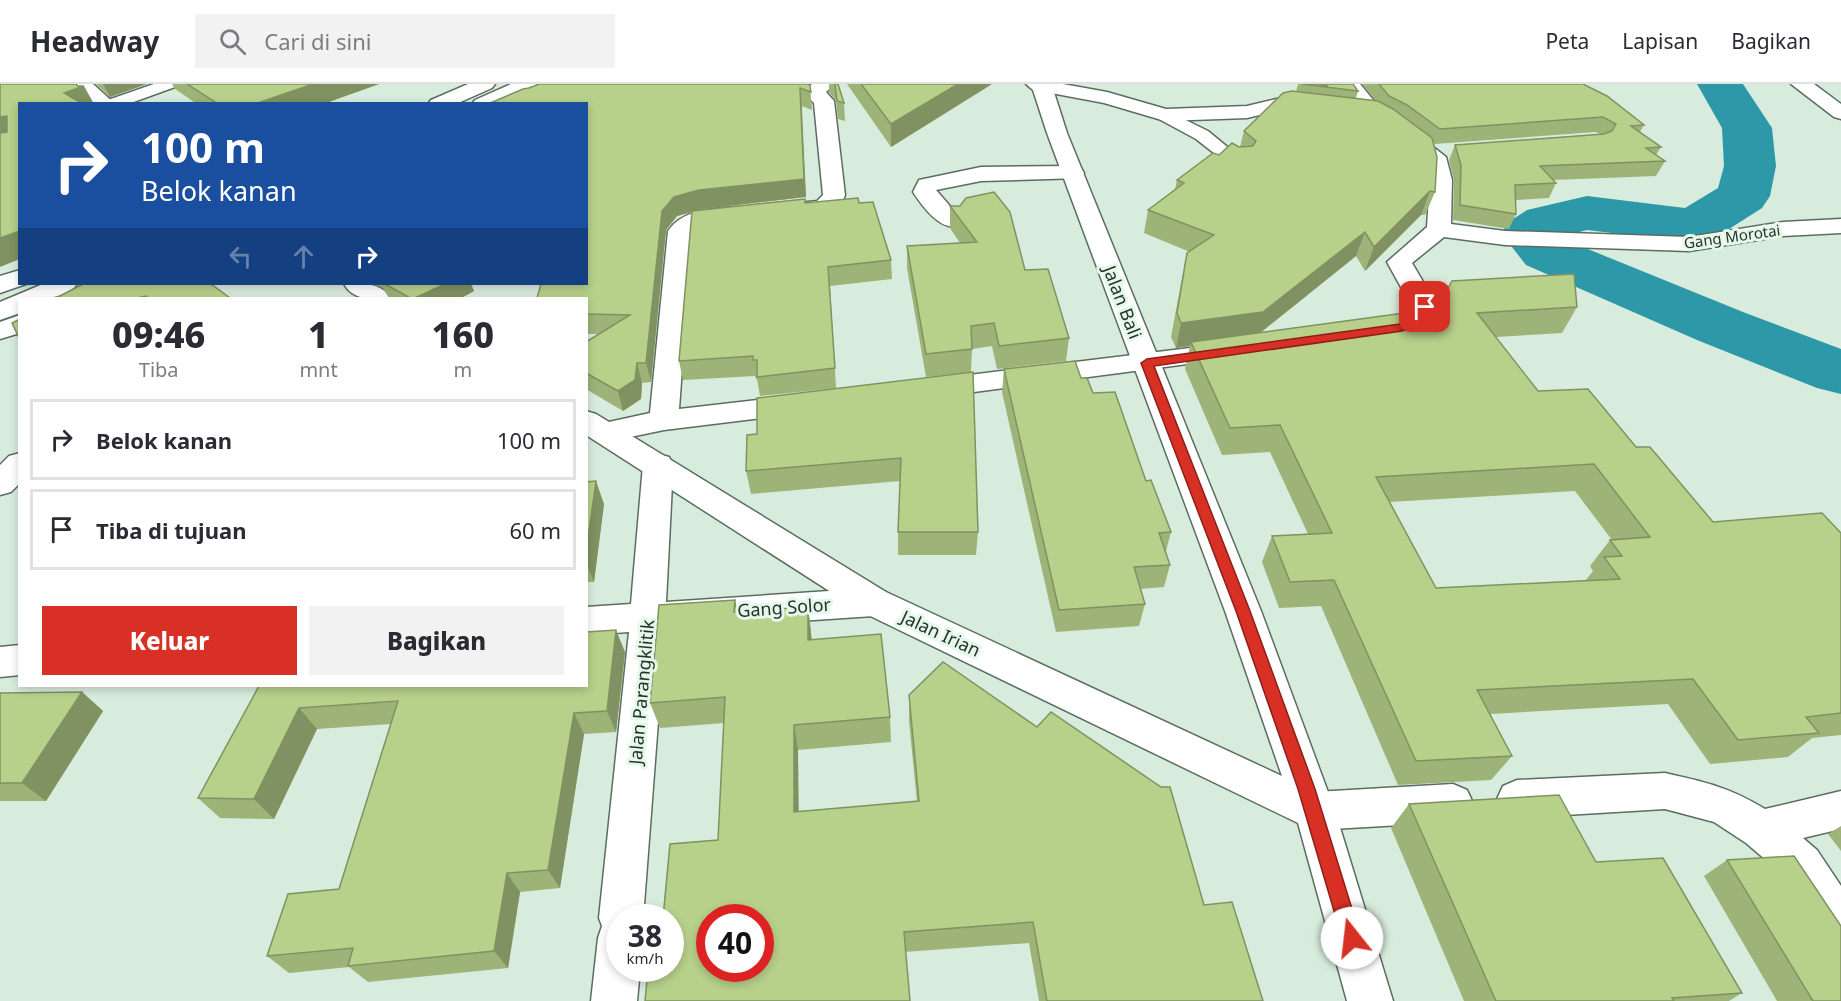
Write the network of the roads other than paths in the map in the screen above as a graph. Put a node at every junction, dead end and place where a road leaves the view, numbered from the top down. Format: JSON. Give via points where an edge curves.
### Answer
{"nodes":[{"id":1,"x":81,"y":84,"type":"edge"},
{"id":2,"x":169,"y":84,"type":"edge"},
{"id":3,"x":825,"y":84,"type":"edge"},
{"id":4,"x":1350,"y":84,"type":"edge"},
{"id":5,"x":1801,"y":84,"type":"edge"},
{"id":6,"x":1039,"y":85,"type":"edge"},
{"id":7,"x":535,"y":88,"type":"edge"},
{"id":8,"x":482,"y":91,"type":"edge"},
{"id":9,"x":509,"y":99,"type":"edge"},
{"id":10,"x":103,"y":102,"type":"edge"},
{"id":11,"x":117,"y":102,"type":"edge"},
{"id":12,"x":445,"y":102,"type":"edge"},
{"id":13,"x":1331,"y":110,"type":"edge"},
{"id":14,"x":1841,"y":113,"type":"edge"},
{"id":15,"x":1165,"y":115,"type":"junction"},
{"id":16,"x":1239,"y":164,"type":"edge"},
{"id":17,"x":1073,"y":173,"type":"junction"},
{"id":18,"x":951,"y":220,"type":"edge"},
{"id":19,"x":1838,"y":228,"type":"edge"},
{"id":20,"x":1439,"y":229,"type":"junction"},
{"id":21,"x":18,"y":278,"type":"edge"},
{"id":22,"x":0,"y":285,"type":"edge"},
{"id":23,"x":358,"y":285,"type":"edge"},
{"id":24,"x":74,"y":292,"type":"edge"},
{"id":25,"x":37,"y":297,"type":"edge"},
{"id":26,"x":376,"y":297,"type":"edge"},
{"id":27,"x":18,"y":304,"type":"edge"},
{"id":28,"x":0,"y":312,"type":"edge"},
{"id":29,"x":18,"y":324,"type":"edge"},
{"id":30,"x":0,"y":331,"type":"edge"},
{"id":31,"x":1368,"y":332,"type":"edge"},
{"id":32,"x":1253,"y":348,"type":"edge"},
{"id":33,"x":1147,"y":363,"type":"junction"},
{"id":34,"x":902,"y":392,"type":"edge"},
{"id":35,"x":831,"y":401,"type":"edge"},
{"id":36,"x":664,"y":420,"type":"junction"},
{"id":37,"x":596,"y":427,"type":"edge"},
{"id":38,"x":658,"y":465,"type":"junction"},
{"id":39,"x":18,"y":466,"type":"edge"},
{"id":40,"x":0,"y":484,"type":"edge"},
{"id":41,"x":874,"y":602,"type":"junction"},
{"id":42,"x":648,"y":616,"type":"junction"},
{"id":43,"x":588,"y":621,"type":"edge"},
{"id":44,"x":18,"y":660,"type":"edge"},
{"id":45,"x":0,"y":662,"type":"edge"},
{"id":46,"x":1841,"y":810,"type":"edge"},
{"id":47,"x":1314,"y":811,"type":"junction"},
{"id":48,"x":1761,"y":829,"type":"junction"},
{"id":49,"x":622,"y":904,"type":"edge"},
{"id":50,"x":1841,"y":925,"type":"edge"},
{"id":51,"x":616,"y":982,"type":"edge"},
{"id":52,"x":614,"y":1001,"type":"edge"},
{"id":53,"x":1370,"y":1001,"type":"edge"}],
"edges":[{"from":1,"to":10,"type":"street"},
{"from":2,"to":11,"type":"lane"},
{"from":3,"to":36,"type":"street","via":[[813,92],[824,100],[832,202],[822,207],[703,218],[686,223],[680,231]]},
{"from":4,"to":20,"type":"street","via":[[1365,115],[1393,125],[1442,152],[1435,157],[1441,180]]},
{"from":5,"to":14,"type":"street"},
{"from":6,"to":15,"type":"street","via":[[1107,98]]},
{"from":6,"to":17,"type":"street","name":"Jalan Bali"},
{"from":7,"to":9,"type":"street"},
{"from":8,"to":9,"type":"street"},
{"from":8,"to":12,"type":"street"},
{"from":13,"to":15,"type":"street","via":[[1286,105],[1247,112]]},
{"from":15,"to":16,"type":"lane","via":[[1211,141]]},
{"from":17,"to":18,"type":"street","via":[[981,174],[927,186],[924,192]]},
{"from":17,"to":33,"type":"street","name":"Jalan Bali"},
{"from":19,"to":20,"type":"street","name":"Gang Morotai","via":[[1783,229],[1689,244],[1505,238]]},
{"from":20,"to":31,"type":"street","via":[[1399,262],[1425,307],[1419,321]]},
{"from":21,"to":22,"type":"street"},
{"from":23,"to":26,"type":"street"},
{"from":24,"to":25,"type":"street"},
{"from":27,"to":28,"type":"street"},
{"from":29,"to":30,"type":"street"},
{"from":32,"to":33,"type":"street"},
{"from":33,"to":34,"type":"street"},
{"from":33,"to":47,"type":"street","name":"Jalan Bali","via":[[1243,611]]},
{"from":35,"to":36,"type":"street"},
{"from":36,"to":37,"type":"street"},
{"from":37,"to":38,"type":"street","name":"Jalan Irian"},
{"from":38,"to":41,"type":"street","name":"Jalan Irian"},
{"from":38,"to":42,"type":"street","name":"Jalan Parangklitik"},
{"from":39,"to":40,"type":"street"},
{"from":41,"to":42,"type":"street","name":"Gang Solor"},
{"from":41,"to":47,"type":"street","name":"Jalan Irian"},
{"from":42,"to":43,"type":"street","name":"Gang Solor"},
{"from":42,"to":49,"type":"street","name":"Jalan Parangklitik"},
{"from":44,"to":45,"type":"street"},
{"from":46,"to":48,"type":"street"},
{"from":47,"to":48,"type":"street","via":[[1665,791],[1724,806]]},
{"from":47,"to":53,"type":"street","name":"Jalan Bali"},
{"from":48,"to":50,"type":"street","via":[[1802,864]]},
{"from":51,"to":52,"type":"street"}]}
